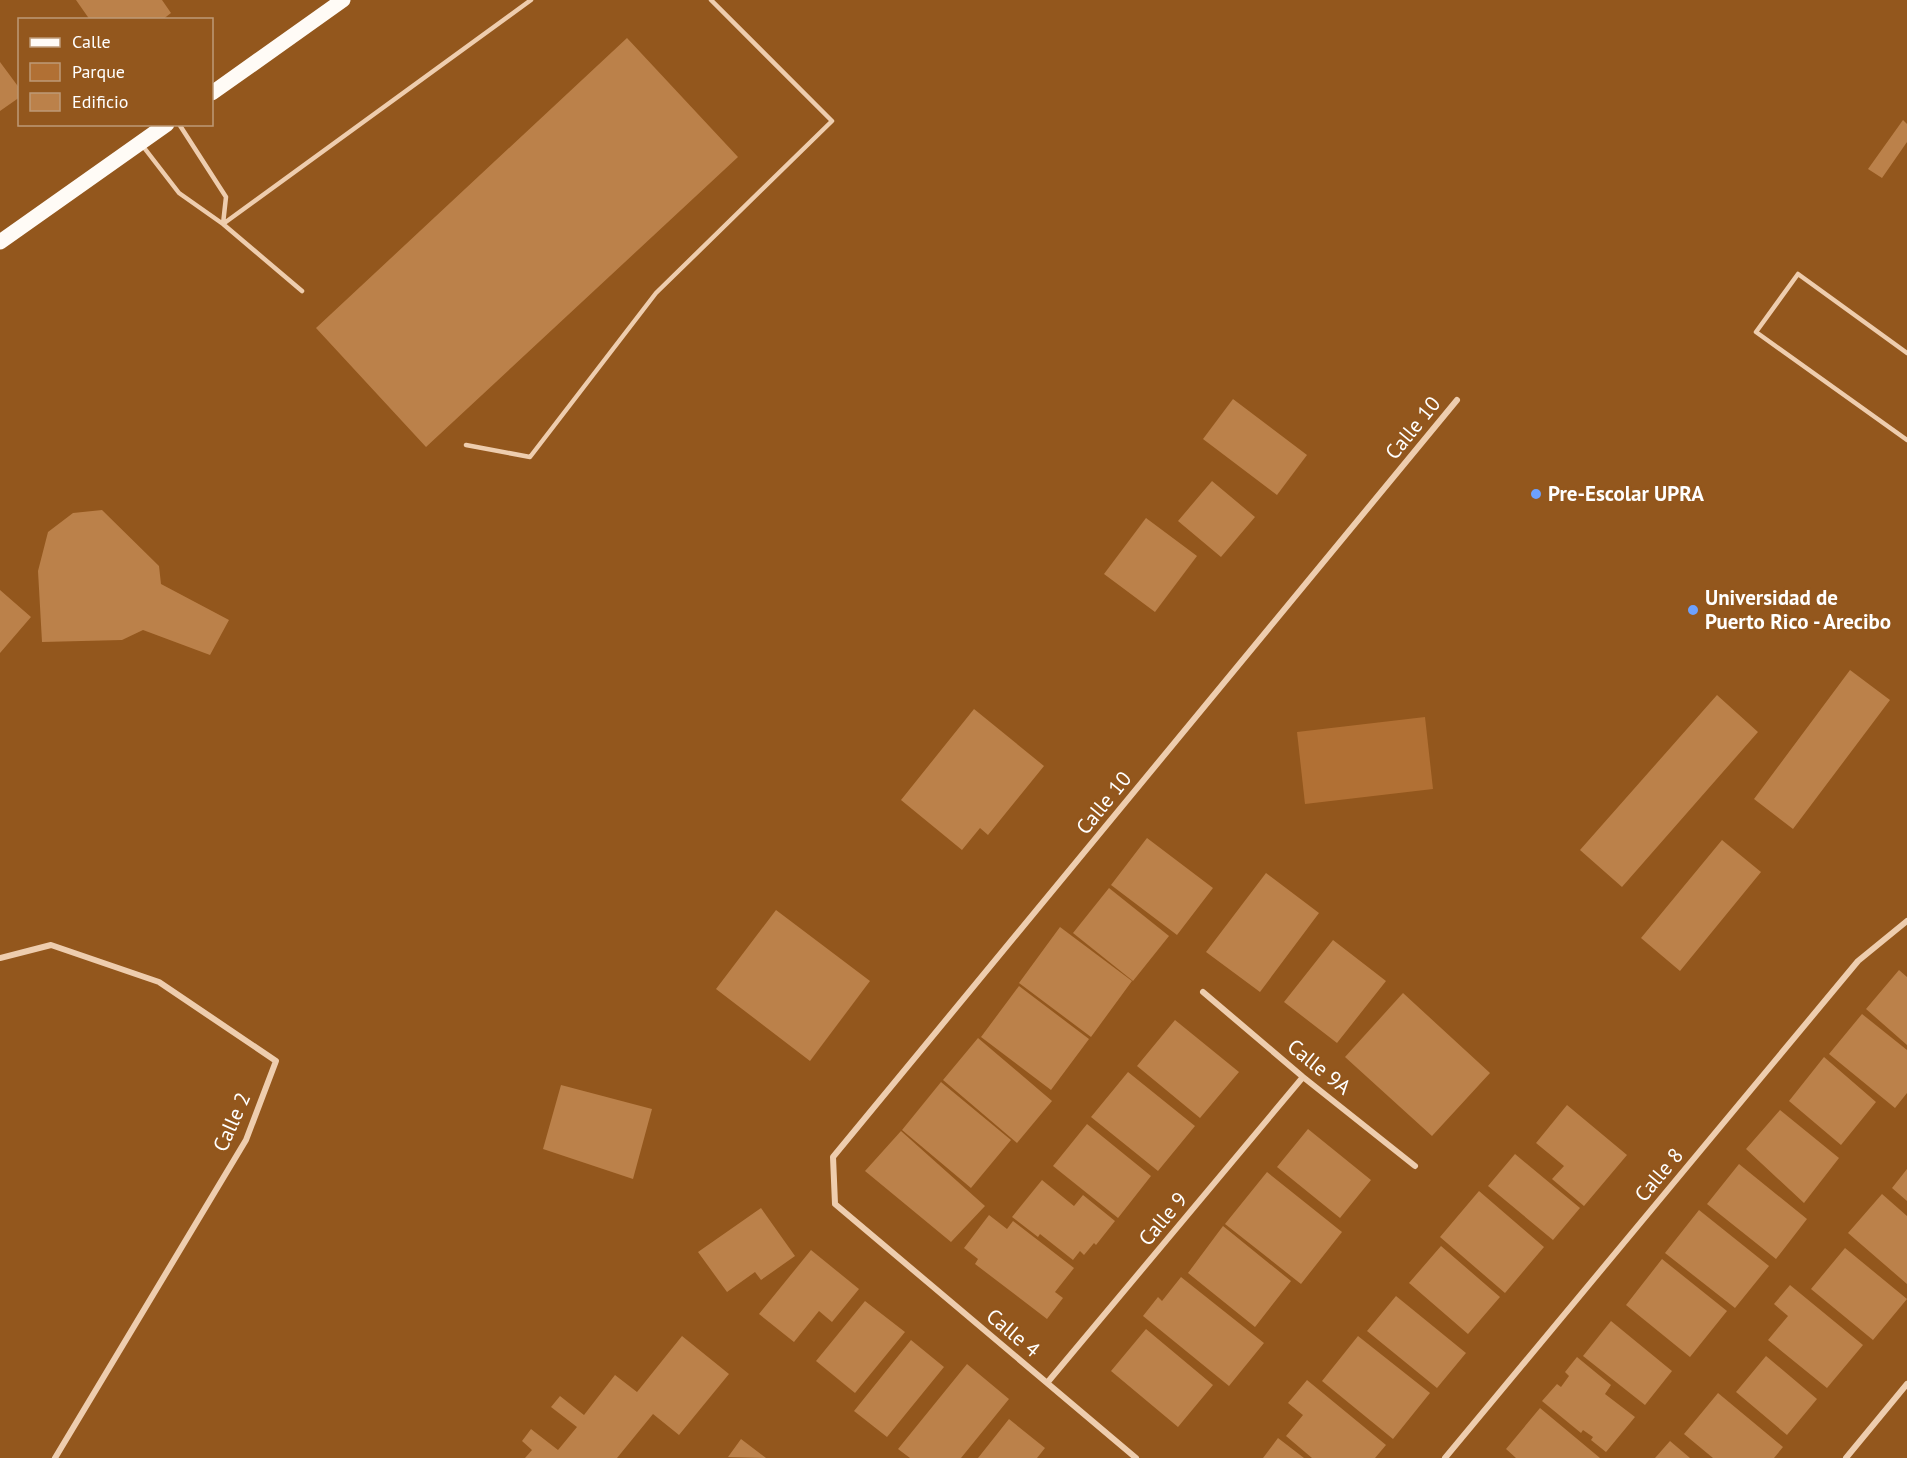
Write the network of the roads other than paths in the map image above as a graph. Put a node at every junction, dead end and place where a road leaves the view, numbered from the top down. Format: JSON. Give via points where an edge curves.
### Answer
{"nodes":[{"id":1,"x":343,"y":0,"type":"edge"},
{"id":2,"x":531,"y":0,"type":"edge"},
{"id":3,"x":711,"y":0,"type":"edge"},
{"id":4,"x":213,"y":92,"type":"edge"},
{"id":5,"x":164,"y":126,"type":"edge"},
{"id":6,"x":180,"y":126,"type":"edge"},
{"id":7,"x":141,"y":143,"type":"junction"},
{"id":8,"x":223,"y":224,"type":"junction"},
{"id":9,"x":0,"y":242,"type":"edge"},
{"id":10,"x":302,"y":291,"type":"dead end"},
{"id":11,"x":1907,"y":353,"type":"edge"},
{"id":12,"x":1457,"y":400,"type":"dead end"},
{"id":13,"x":1907,"y":440,"type":"edge"},
{"id":14,"x":466,"y":445,"type":"dead end"},
{"id":15,"x":1907,"y":921,"type":"edge"},
{"id":16,"x":0,"y":958,"type":"edge"},
{"id":17,"x":1203,"y":992,"type":"dead end"},
{"id":18,"x":1303,"y":1077,"type":"junction"},
{"id":19,"x":1415,"y":1166,"type":"dead end"},
{"id":20,"x":868,"y":1233,"type":"joint"},
{"id":21,"x":1047,"y":1383,"type":"junction"},
{"id":22,"x":1907,"y":1384,"type":"edge"},
{"id":23,"x":55,"y":1458,"type":"edge"},
{"id":24,"x":1136,"y":1458,"type":"edge"},
{"id":25,"x":1445,"y":1458,"type":"edge"},
{"id":26,"x":1846,"y":1458,"type":"edge"}],
"edges":[{"from":1,"to":4,"type":"main road"},
{"from":2,"to":8,"type":"lane"},
{"from":3,"to":14,"type":"lane","via":[[832,121],[656,293],[530,457]]},
{"from":5,"to":7,"type":"main road"},
{"from":6,"to":8,"type":"lane","via":[[226,197]]},
{"from":7,"to":8,"type":"lane","via":[[179,193]]},
{"from":7,"to":9,"type":"main road"},
{"from":8,"to":10,"type":"lane"},
{"from":11,"to":13,"type":"lane","via":[[1798,274],[1756,332]]},
{"from":12,"to":20,"type":"street","name":"Calle 10","via":[[833,1157],[835,1204]]},
{"from":15,"to":25,"type":"street","name":"Calle 8","via":[[1858,961]]},
{"from":16,"to":23,"type":"street","name":"Calle 2","via":[[51,945],[159,982],[276,1061],[246,1140]]},
{"from":17,"to":18,"type":"street","name":"Calle 9A"},
{"from":18,"to":19,"type":"street","name":"Calle 9A"},
{"from":18,"to":21,"type":"street","name":"Calle 9"},
{"from":20,"to":21,"type":"street","name":"Calle 4"},
{"from":21,"to":24,"type":"street","name":"Calle 4"},
{"from":22,"to":26,"type":"street"}]}
